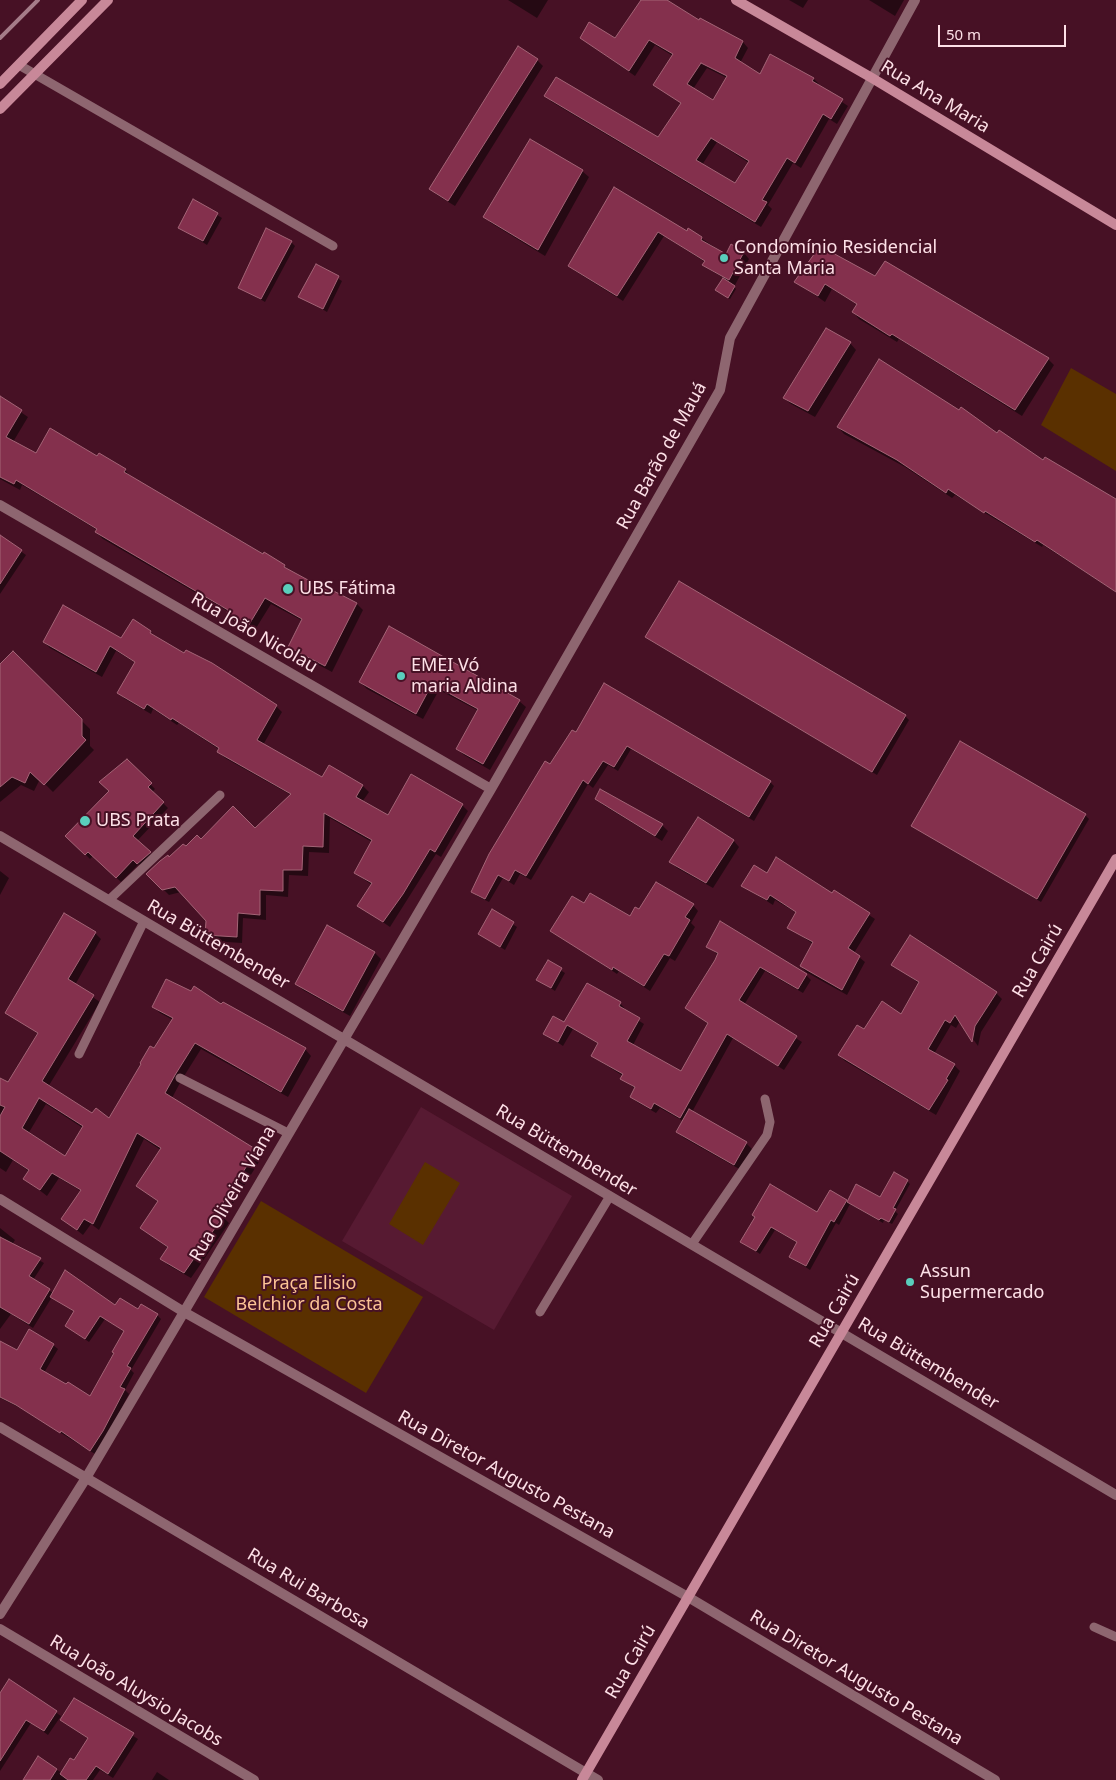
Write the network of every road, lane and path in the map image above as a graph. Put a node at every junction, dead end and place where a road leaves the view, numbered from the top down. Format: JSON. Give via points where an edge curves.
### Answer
{"nodes":[{"id":1,"x":82,"y":0,"type":"edge"},
{"id":2,"x":108,"y":0,"type":"edge"},
{"id":3,"x":736,"y":0,"type":"edge"},
{"id":4,"x":915,"y":0,"type":"edge"},
{"id":5,"x":19,"y":65,"type":"junction"},
{"id":6,"x":35,"y":74,"type":"junction"},
{"id":7,"x":872,"y":78,"type":"junction"},
{"id":8,"x":0,"y":84,"type":"edge"},
{"id":9,"x":0,"y":109,"type":"edge"},
{"id":10,"x":1116,"y":225,"type":"edge"},
{"id":11,"x":333,"y":246,"type":"dead end"},
{"id":12,"x":0,"y":505,"type":"edge"},
{"id":13,"x":491,"y":789,"type":"junction"},
{"id":14,"x":220,"y":795,"type":"dead end"},
{"id":15,"x":0,"y":836,"type":"edge"},
{"id":16,"x":1116,"y":859,"type":"edge"},
{"id":17,"x":110,"y":899,"type":"junction"},
{"id":18,"x":144,"y":921,"type":"junction"},
{"id":19,"x":343,"y":1038,"type":"junction"},
{"id":20,"x":79,"y":1054,"type":"dead end"},
{"id":21,"x":180,"y":1078,"type":"dead end"},
{"id":22,"x":765,"y":1099,"type":"dead end"},
{"id":23,"x":288,"y":1133,"type":"junction"},
{"id":24,"x":610,"y":1196,"type":"junction"},
{"id":25,"x":0,"y":1199,"type":"edge"},
{"id":26,"x":692,"y":1244,"type":"junction"},
{"id":27,"x":184,"y":1312,"type":"junction"},
{"id":28,"x":540,"y":1312,"type":"dead end"},
{"id":29,"x":842,"y":1331,"type":"junction"},
{"id":30,"x":0,"y":1427,"type":"edge"},
{"id":31,"x":86,"y":1478,"type":"junction"},
{"id":32,"x":1116,"y":1495,"type":"edge"},
{"id":33,"x":688,"y":1597,"type":"junction"},
{"id":34,"x":0,"y":1614,"type":"edge"},
{"id":35,"x":1094,"y":1627,"type":"dead end"},
{"id":36,"x":0,"y":1629,"type":"edge"},
{"id":37,"x":1116,"y":1637,"type":"edge"},
{"id":38,"x":584,"y":1776,"type":"edge"},
{"id":39,"x":254,"y":1780,"type":"edge"},
{"id":40,"x":598,"y":1780,"type":"edge"},
{"id":41,"x":995,"y":1780,"type":"edge"}],
"edges":[{"from":1,"to":5,"type":"main road"},
{"from":2,"to":6,"type":"main road"},
{"from":3,"to":7,"type":"main road","name":"Rua Ana Maria"},
{"from":4,"to":7,"type":"street","name":"Rua Barão de Mauá"},
{"from":5,"to":6,"type":"lane"},
{"from":5,"to":8,"type":"main road"},
{"from":6,"to":9,"type":"main road"},
{"from":6,"to":11,"type":"lane"},
{"from":7,"to":10,"type":"main road","name":"Rua Ana Maria"},
{"from":7,"to":13,"type":"street","name":"Rua Barão de Mauá","via":[[730,338],[720,390]]},
{"from":12,"to":13,"type":"street","name":"Rua João Nicolau"},
{"from":13,"to":19,"type":"street","name":"Rua Oliveira Viana"},
{"from":14,"to":17,"type":"lane"},
{"from":15,"to":17,"type":"street","name":"Rua Büttembender"},
{"from":16,"to":29,"type":"main road","name":"Rua Cairú"},
{"from":17,"to":18,"type":"street","name":"Rua Büttembender"},
{"from":18,"to":19,"type":"street","name":"Rua Büttembender"},
{"from":18,"to":20,"type":"lane"},
{"from":19,"to":23,"type":"street","name":"Rua Oliveira Viana"},
{"from":19,"to":24,"type":"street","name":"Rua Büttembender"},
{"from":21,"to":23,"type":"lane"},
{"from":22,"to":26,"type":"lane","via":[[770,1122],[767,1134]]},
{"from":23,"to":27,"type":"street","name":"Rua Oliveira Viana"},
{"from":24,"to":26,"type":"street","name":"Rua Büttembender"},
{"from":24,"to":28,"type":"lane"},
{"from":25,"to":27,"type":"street","name":"Rua Diretor Augusto Pestana"},
{"from":26,"to":29,"type":"street","name":"Rua Büttembender"},
{"from":27,"to":31,"type":"street","name":"Rua Oliveira Viana"},
{"from":27,"to":33,"type":"street","name":"Rua Diretor Augusto Pestana"},
{"from":29,"to":32,"type":"street","name":"Rua Büttembender"},
{"from":29,"to":33,"type":"main road","name":"Rua Cairú"},
{"from":30,"to":31,"type":"street","name":"Rua Rui Barbosa"},
{"from":31,"to":34,"type":"street","name":"Rua Oliveira Viana"},
{"from":31,"to":38,"type":"street","name":"Rua Rui Barbosa"},
{"from":33,"to":38,"type":"main road","name":"Rua Cairú"},
{"from":33,"to":41,"type":"street","name":"Rua Diretor Augusto Pestana"},
{"from":35,"to":37,"type":"lane"},
{"from":36,"to":39,"type":"street","name":"Rua João Aluysio Jacobs"},
{"from":38,"to":40,"type":"street","name":"Rua Rui Barbosa"}]}
